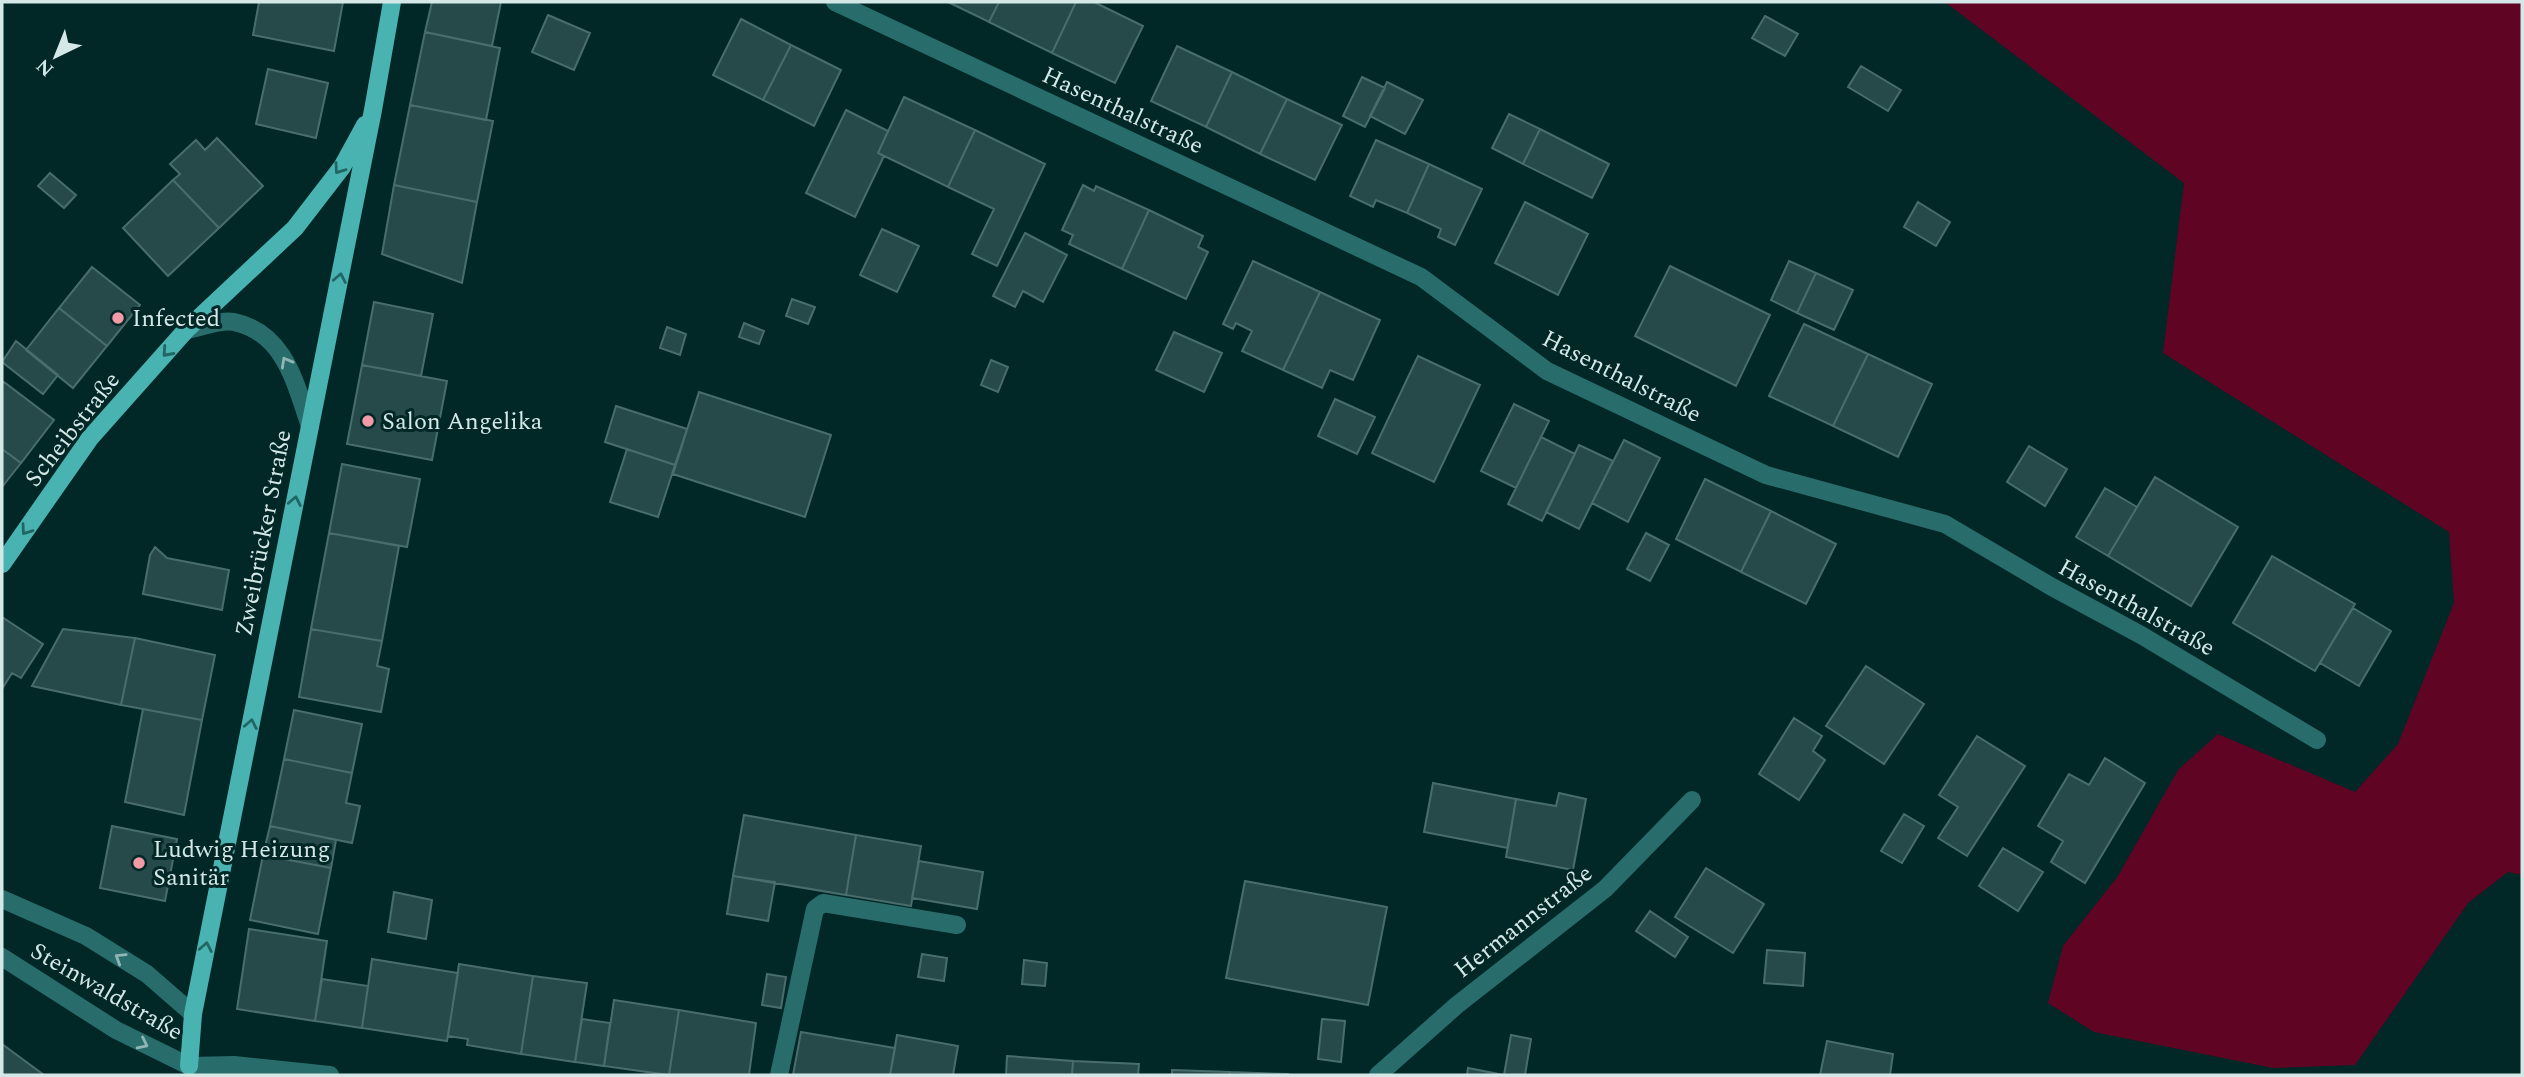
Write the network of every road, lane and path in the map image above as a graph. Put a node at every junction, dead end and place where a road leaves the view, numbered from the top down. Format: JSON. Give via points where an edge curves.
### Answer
{"nodes":[{"id":1,"x":392,"y":2,"type":"edge"},
{"id":2,"x":835,"y":2,"type":"edge"},
{"id":3,"x":373,"y":110,"type":"junction"},
{"id":4,"x":186,"y":330,"type":"junction"},
{"id":5,"x":310,"y":426,"type":"junction"},
{"id":6,"x":2,"y":564,"type":"edge"},
{"id":7,"x":2317,"y":740,"type":"dead end"},
{"id":8,"x":1692,"y":800,"type":"dead end"},
{"id":9,"x":2,"y":899,"type":"edge"},
{"id":10,"x":957,"y":925,"type":"dead end"},
{"id":11,"x":2,"y":957,"type":"edge"},
{"id":12,"x":193,"y":1014,"type":"junction"},
{"id":13,"x":189,"y":1071,"type":"edge"},
{"id":14,"x":330,"y":1075,"type":"edge"},
{"id":15,"x":779,"y":1075,"type":"edge"},
{"id":16,"x":1378,"y":1075,"type":"edge"}],
"edges":[{"from":1,"to":3,"type":"main road","name":"Zweibrücker Straße"},
{"from":2,"to":7,"type":"street","name":"Hasenthalstraße","via":[[1421,277],[1547,371],[1766,475],[1945,524]]},
{"from":3,"to":4,"type":"main road","name":"Scheibstraße","one_way":true,"via":[[342,167],[295,228]]},
{"from":5,"to":3,"type":"main road","name":"Zweibrücker Straße","one_way":true},
{"from":5,"to":4,"type":"street","one_way":true,"via":[[288,361],[267,335],[232,321]]},
{"from":4,"to":6,"type":"main road","name":"Scheibstraße","one_way":true,"via":[[90,438]]},
{"from":12,"to":5,"type":"main road","name":"Zweibrücker Straße","one_way":true},
{"from":8,"to":16,"type":"street","name":"Hermannstraße","via":[[1605,889],[1457,1005]]},
{"from":12,"to":9,"type":"street","one_way":true,"via":[[147,974],[86,936]]},
{"from":10,"to":15,"type":"street","via":[[823,903],[816,909]]},
{"from":11,"to":13,"type":"street","name":"Steinwaldstraße","one_way":true},
{"from":12,"to":13,"type":"main road","name":"Zweibrücker Straße"},
{"from":13,"to":14,"type":"street","via":[[234,1065]]}]}
